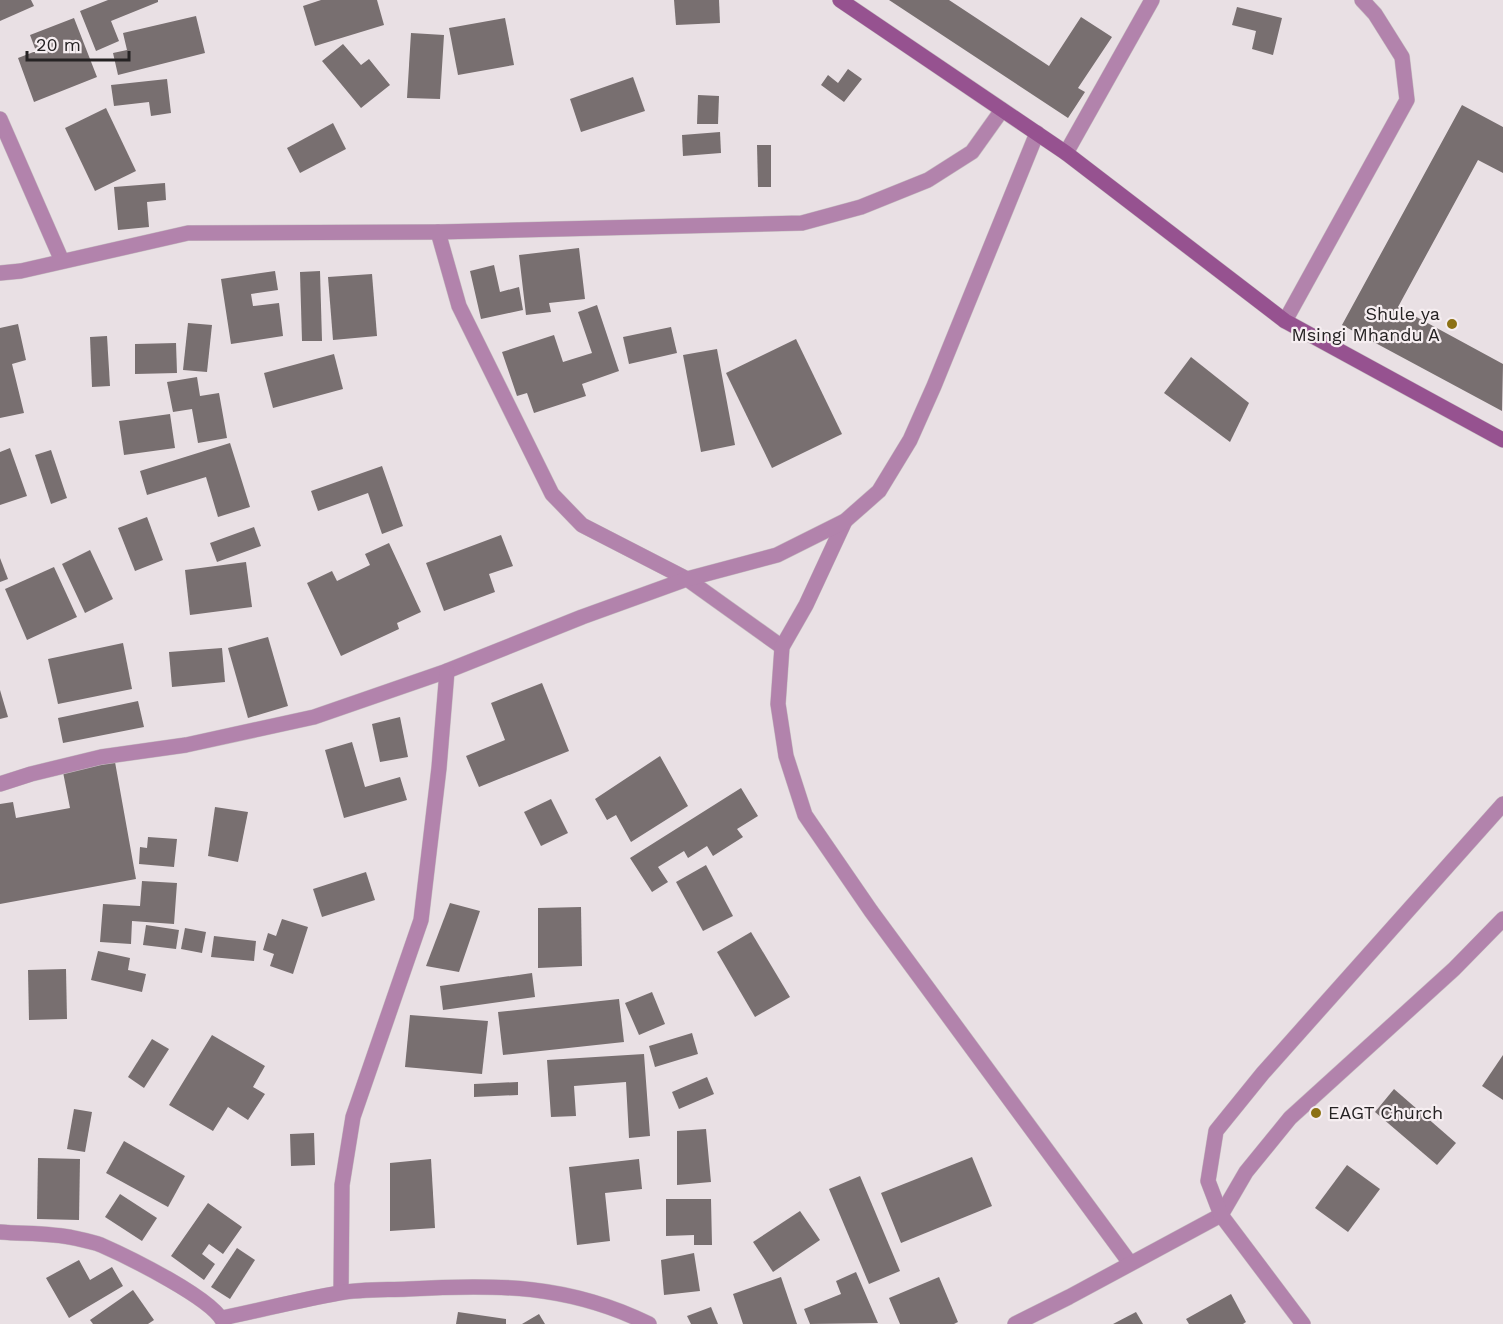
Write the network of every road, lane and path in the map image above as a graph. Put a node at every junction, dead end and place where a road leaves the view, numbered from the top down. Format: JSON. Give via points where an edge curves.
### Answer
{"nodes":[{"id":1,"x":840,"y":0,"type":"edge"},
{"id":2,"x":1152,"y":0,"type":"edge"},
{"id":3,"x":1362,"y":0,"type":"edge"},
{"id":4,"x":1002,"y":110,"type":"junction"},
{"id":5,"x":0,"y":119,"type":"edge"},
{"id":6,"x":1036,"y":133,"type":"junction"},
{"id":7,"x":1066,"y":153,"type":"junction"},
{"id":8,"x":438,"y":232,"type":"junction"},
{"id":9,"x":62,"y":261,"type":"junction"},
{"id":10,"x":0,"y":273,"type":"edge"},
{"id":11,"x":1285,"y":321,"type":"junction"},
{"id":12,"x":1503,"y":440,"type":"edge"},
{"id":13,"x":845,"y":521,"type":"junction"},
{"id":14,"x":687,"y":579,"type":"junction"},
{"id":15,"x":782,"y":647,"type":"junction"},
{"id":16,"x":447,"y":670,"type":"junction"},
{"id":17,"x":0,"y":784,"type":"edge"},
{"id":18,"x":1503,"y":804,"type":"edge"},
{"id":19,"x":1503,"y":919,"type":"edge"},
{"id":20,"x":1221,"y":1215,"type":"junction"},
{"id":21,"x":0,"y":1232,"type":"edge"},
{"id":22,"x":1130,"y":1263,"type":"junction"},
{"id":23,"x":341,"y":1292,"type":"junction"},
{"id":24,"x":223,"y":1321,"type":"edge"},
{"id":25,"x":649,"y":1324,"type":"edge"},
{"id":26,"x":1015,"y":1324,"type":"edge"},
{"id":27,"x":1303,"y":1324,"type":"edge"}],
"edges":[{"from":1,"to":4,"type":"street"},
{"from":2,"to":7,"type":"street"},
{"from":3,"to":11,"type":"street","via":[[1402,57],[1407,100]]},
{"from":4,"to":6,"type":"street"},
{"from":4,"to":8,"type":"street","via":[[972,152],[928,180],[861,207],[802,223]]},
{"from":5,"to":9,"type":"street"},
{"from":6,"to":7,"type":"street"},
{"from":6,"to":13,"type":"street","via":[[910,440],[879,491]]},
{"from":7,"to":11,"type":"street"},
{"from":8,"to":9,"type":"street","via":[[188,233]]},
{"from":8,"to":14,"type":"street","via":[[459,306],[552,494],[582,525]]},
{"from":9,"to":10,"type":"street"},
{"from":11,"to":12,"type":"street"},
{"from":13,"to":14,"type":"street","via":[[777,555]]},
{"from":13,"to":15,"type":"street"},
{"from":14,"to":15,"type":"street"},
{"from":14,"to":16,"type":"street"},
{"from":15,"to":22,"type":"street","via":[[778,704],[786,756],[805,815]]},
{"from":16,"to":17,"type":"street","via":[[314,717],[186,745],[101,756]]},
{"from":16,"to":23,"type":"street","via":[[421,920],[353,1117],[342,1185]]},
{"from":18,"to":20,"type":"street","via":[[1263,1072],[1216,1131],[1208,1181]]},
{"from":19,"to":20,"type":"street","via":[[1454,969],[1290,1118],[1246,1172]]},
{"from":20,"to":22,"type":"street"},
{"from":20,"to":27,"type":"street"},
{"from":21,"to":24,"type":"street","via":[[71,1237],[98,1244],[205,1302]]},
{"from":22,"to":26,"type":"street"},
{"from":23,"to":24,"type":"street"},
{"from":23,"to":25,"type":"street","via":[[459,1286],[531,1288],[578,1296]]}]}
